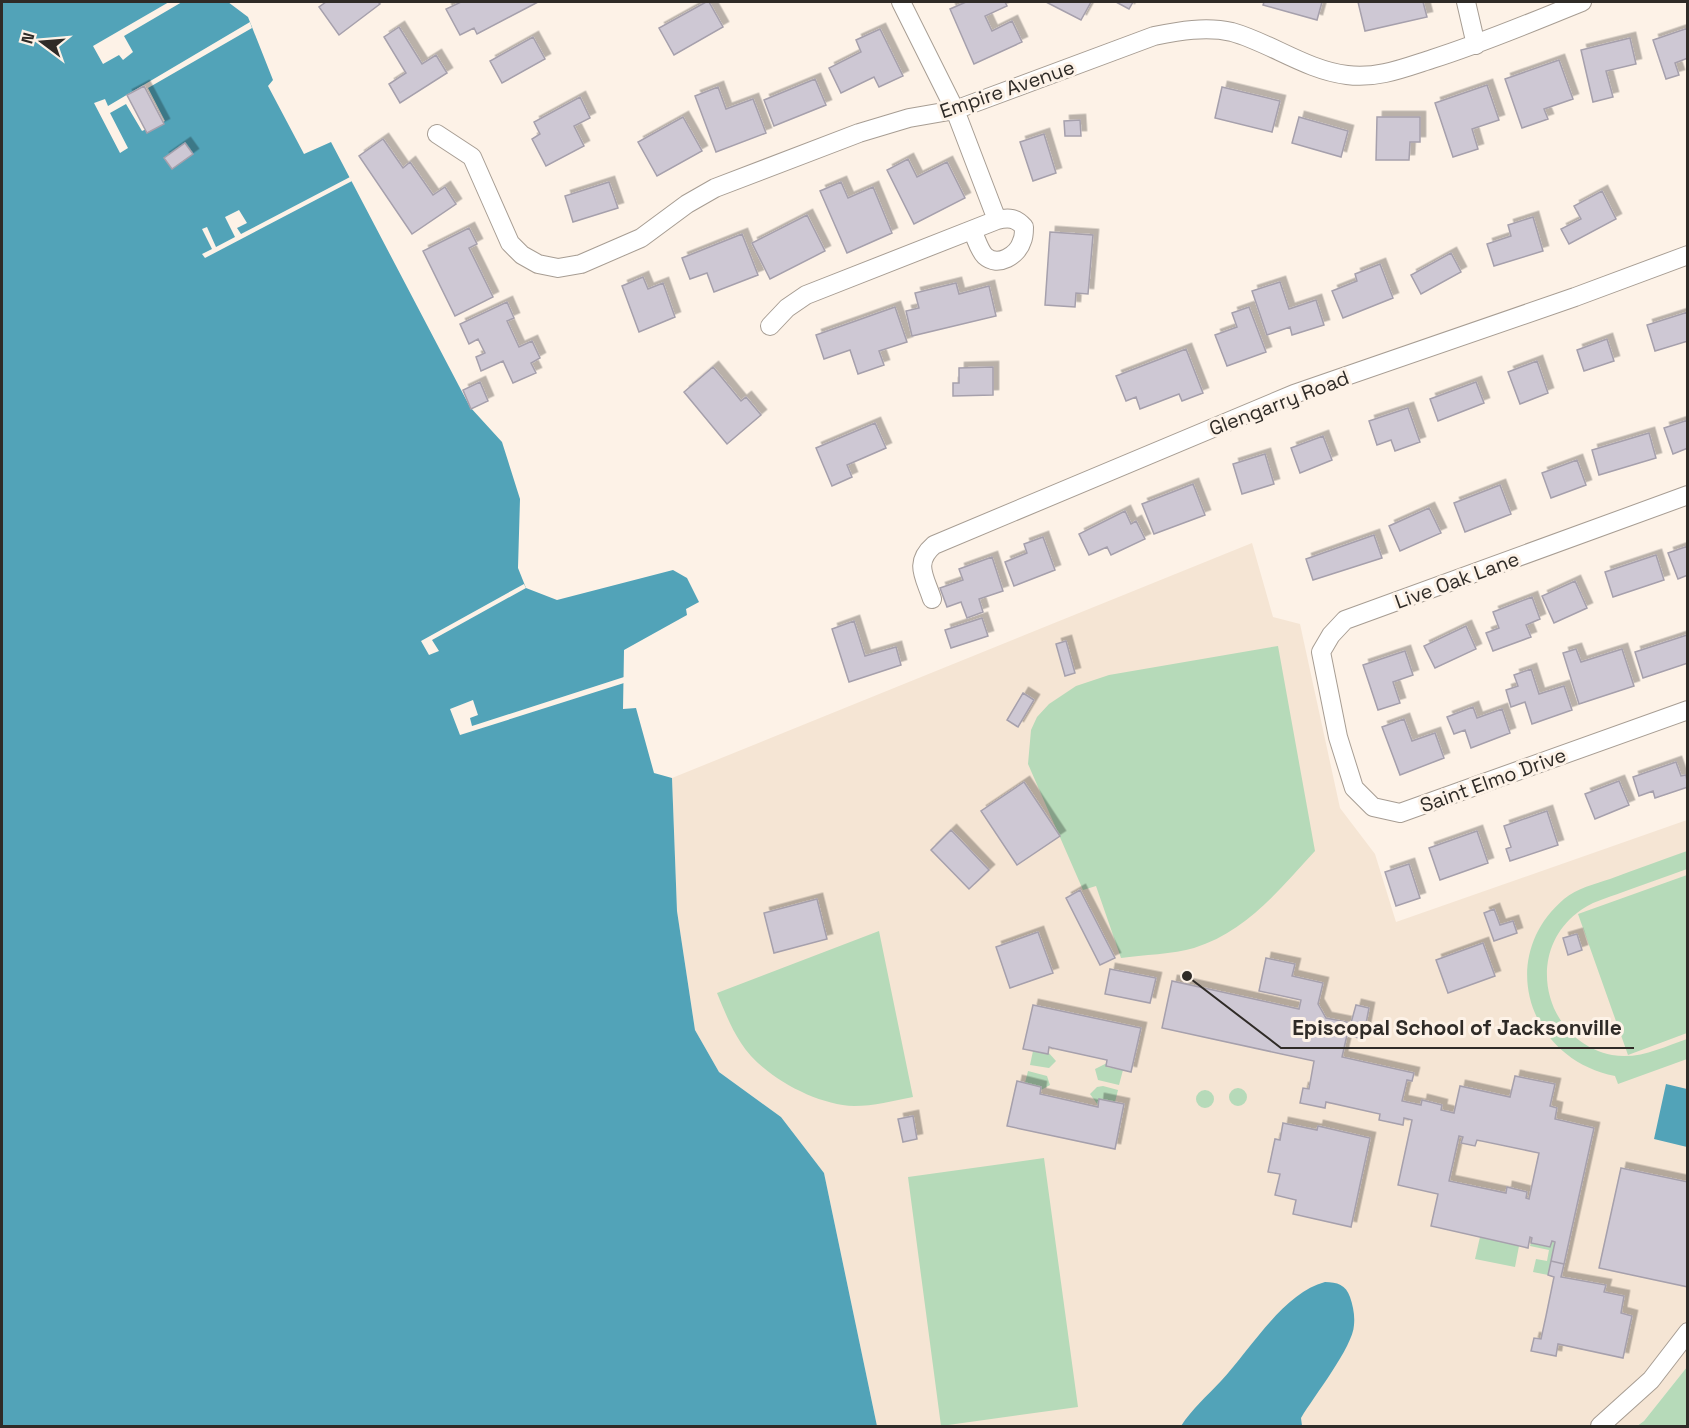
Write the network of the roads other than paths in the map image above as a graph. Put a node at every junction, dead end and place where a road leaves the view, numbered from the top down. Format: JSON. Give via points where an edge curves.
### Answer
{"nodes":[{"id":1,"x":901,"y":2,"type":"edge"},
{"id":2,"x":1466,"y":2,"type":"edge"},
{"id":3,"x":1582,"y":2,"type":"edge"},
{"id":4,"x":1476,"y":45,"type":"junction"},
{"id":5,"x":955,"y":110,"type":"junction"},
{"id":6,"x":437,"y":134,"type":"dead end"},
{"id":7,"x":997,"y":220,"type":"junction"},
{"id":8,"x":972,"y":230,"type":"junction"},
{"id":9,"x":1688,"y":255,"type":"edge"},
{"id":10,"x":770,"y":326,"type":"dead end"},
{"id":11,"x":1688,"y":495,"type":"edge"},
{"id":12,"x":932,"y":599,"type":"dead end"},
{"id":13,"x":1688,"y":710,"type":"edge"},
{"id":14,"x":1338,"y":737,"type":"joint"},
{"id":15,"x":1688,"y":1332,"type":"edge"},
{"id":16,"x":1600,"y":1426,"type":"edge"}],
"edges":[{"from":1,"to":5,"type":"street"},
{"from":2,"to":4,"type":"street"},
{"from":3,"to":4,"type":"street","name":"Empire Avenue"},
{"from":4,"to":5,"type":"street","name":"Empire Avenue","via":[[1364,77],[1321,69],[1229,32],[1182,30],[1154,36]]},
{"from":5,"to":6,"type":"street","name":"Empire Avenue","via":[[859,133],[715,188],[641,238],[581,264],[558,268],[538,264],[510,243],[472,157]]},
{"from":5,"to":7,"type":"street"},
{"from":7,"to":8,"type":"street"},
{"from":7,"to":8,"type":"street","via":[[1012,218],[1024,227],[1023,241],[1016,254],[1004,260],[986,257]]},
{"from":8,"to":10,"type":"street","via":[[806,295]]},
{"from":9,"to":12,"type":"street","name":"Glengarry Road","via":[[1294,394],[934,545],[921,563]]},
{"from":11,"to":14,"type":"street","name":"Live Oak Lane","via":[[1345,620],[1321,652]]},
{"from":13,"to":14,"type":"street","name":"Saint Elmo Drive","via":[[1400,813],[1373,807],[1354,788]]},
{"from":15,"to":16,"type":"street","via":[[1650,1380]]}]}
